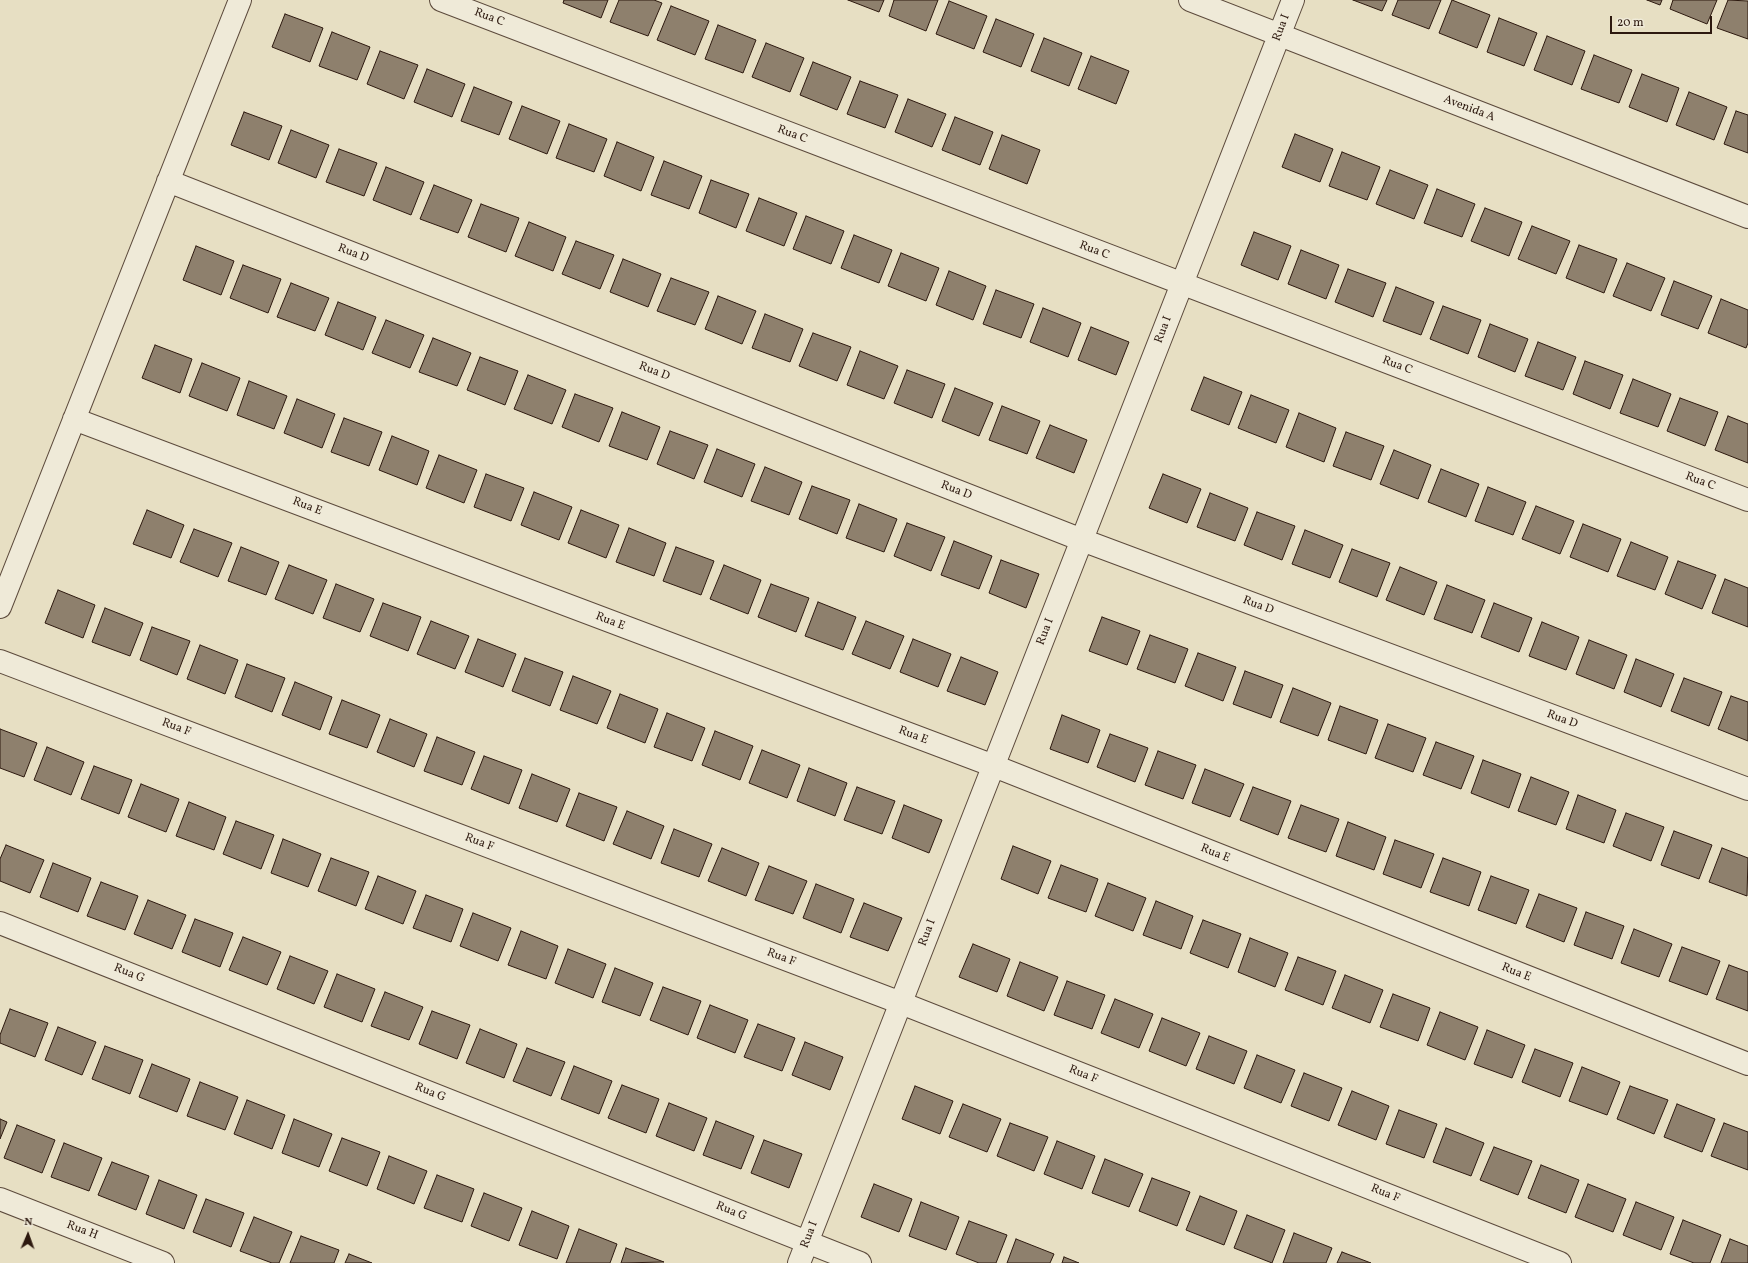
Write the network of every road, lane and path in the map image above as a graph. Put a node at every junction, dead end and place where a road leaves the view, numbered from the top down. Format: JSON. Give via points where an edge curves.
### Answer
{"nodes":[{"id":1,"x":240,"y":0,"type":"edge"},
{"id":2,"x":441,"y":0,"type":"edge"},
{"id":3,"x":1190,"y":0,"type":"edge"},
{"id":4,"x":1293,"y":0,"type":"edge"},
{"id":5,"x":1280,"y":35,"type":"junction"},
{"id":6,"x":168,"y":181,"type":"junction"},
{"id":7,"x":1748,"y":217,"type":"edge"},
{"id":8,"x":1182,"y":285,"type":"junction"},
{"id":9,"x":74,"y":419,"type":"junction"},
{"id":10,"x":1748,"y":500,"type":"edge"},
{"id":11,"x":1082,"y":540,"type":"junction"},
{"id":12,"x":0,"y":607,"type":"edge"},
{"id":13,"x":0,"y":661,"type":"edge"},
{"id":14,"x":994,"y":766,"type":"junction"},
{"id":15,"x":1748,"y":789,"type":"edge"},
{"id":16,"x":0,"y":923,"type":"edge"},
{"id":17,"x":901,"y":1003,"type":"junction"},
{"id":18,"x":1748,"y":1064,"type":"edge"},
{"id":19,"x":0,"y":1199,"type":"edge"},
{"id":20,"x":807,"y":1242,"type":"junction"},
{"id":21,"x":163,"y":1263,"type":"edge"},
{"id":22,"x":799,"y":1263,"type":"edge"},
{"id":23,"x":860,"y":1263,"type":"edge"},
{"id":24,"x":1560,"y":1263,"type":"edge"}],
"edges":[{"from":1,"to":6,"type":"street"},
{"from":2,"to":8,"type":"street","name":"Rua C"},
{"from":3,"to":5,"type":"street","name":"Avenida A"},
{"from":4,"to":5,"type":"street","name":"Rua I"},
{"from":5,"to":7,"type":"street","name":"Avenida A"},
{"from":5,"to":8,"type":"street","name":"Rua I"},
{"from":6,"to":9,"type":"street"},
{"from":6,"to":11,"type":"street","name":"Rua D"},
{"from":8,"to":10,"type":"street","name":"Rua C"},
{"from":8,"to":11,"type":"street","name":"Rua I"},
{"from":9,"to":12,"type":"street"},
{"from":9,"to":14,"type":"street","name":"Rua E"},
{"from":11,"to":14,"type":"street","name":"Rua I"},
{"from":11,"to":15,"type":"street","name":"Rua D"},
{"from":13,"to":17,"type":"street","name":"Rua F"},
{"from":14,"to":17,"type":"street","name":"Rua I"},
{"from":14,"to":18,"type":"street","name":"Rua E"},
{"from":16,"to":20,"type":"street","name":"Rua G"},
{"from":17,"to":20,"type":"street","name":"Rua I"},
{"from":17,"to":24,"type":"street","name":"Rua F"},
{"from":19,"to":21,"type":"street","name":"Rua H"},
{"from":20,"to":22,"type":"street","name":"Rua I"},
{"from":20,"to":23,"type":"street","name":"Rua G"}]}
